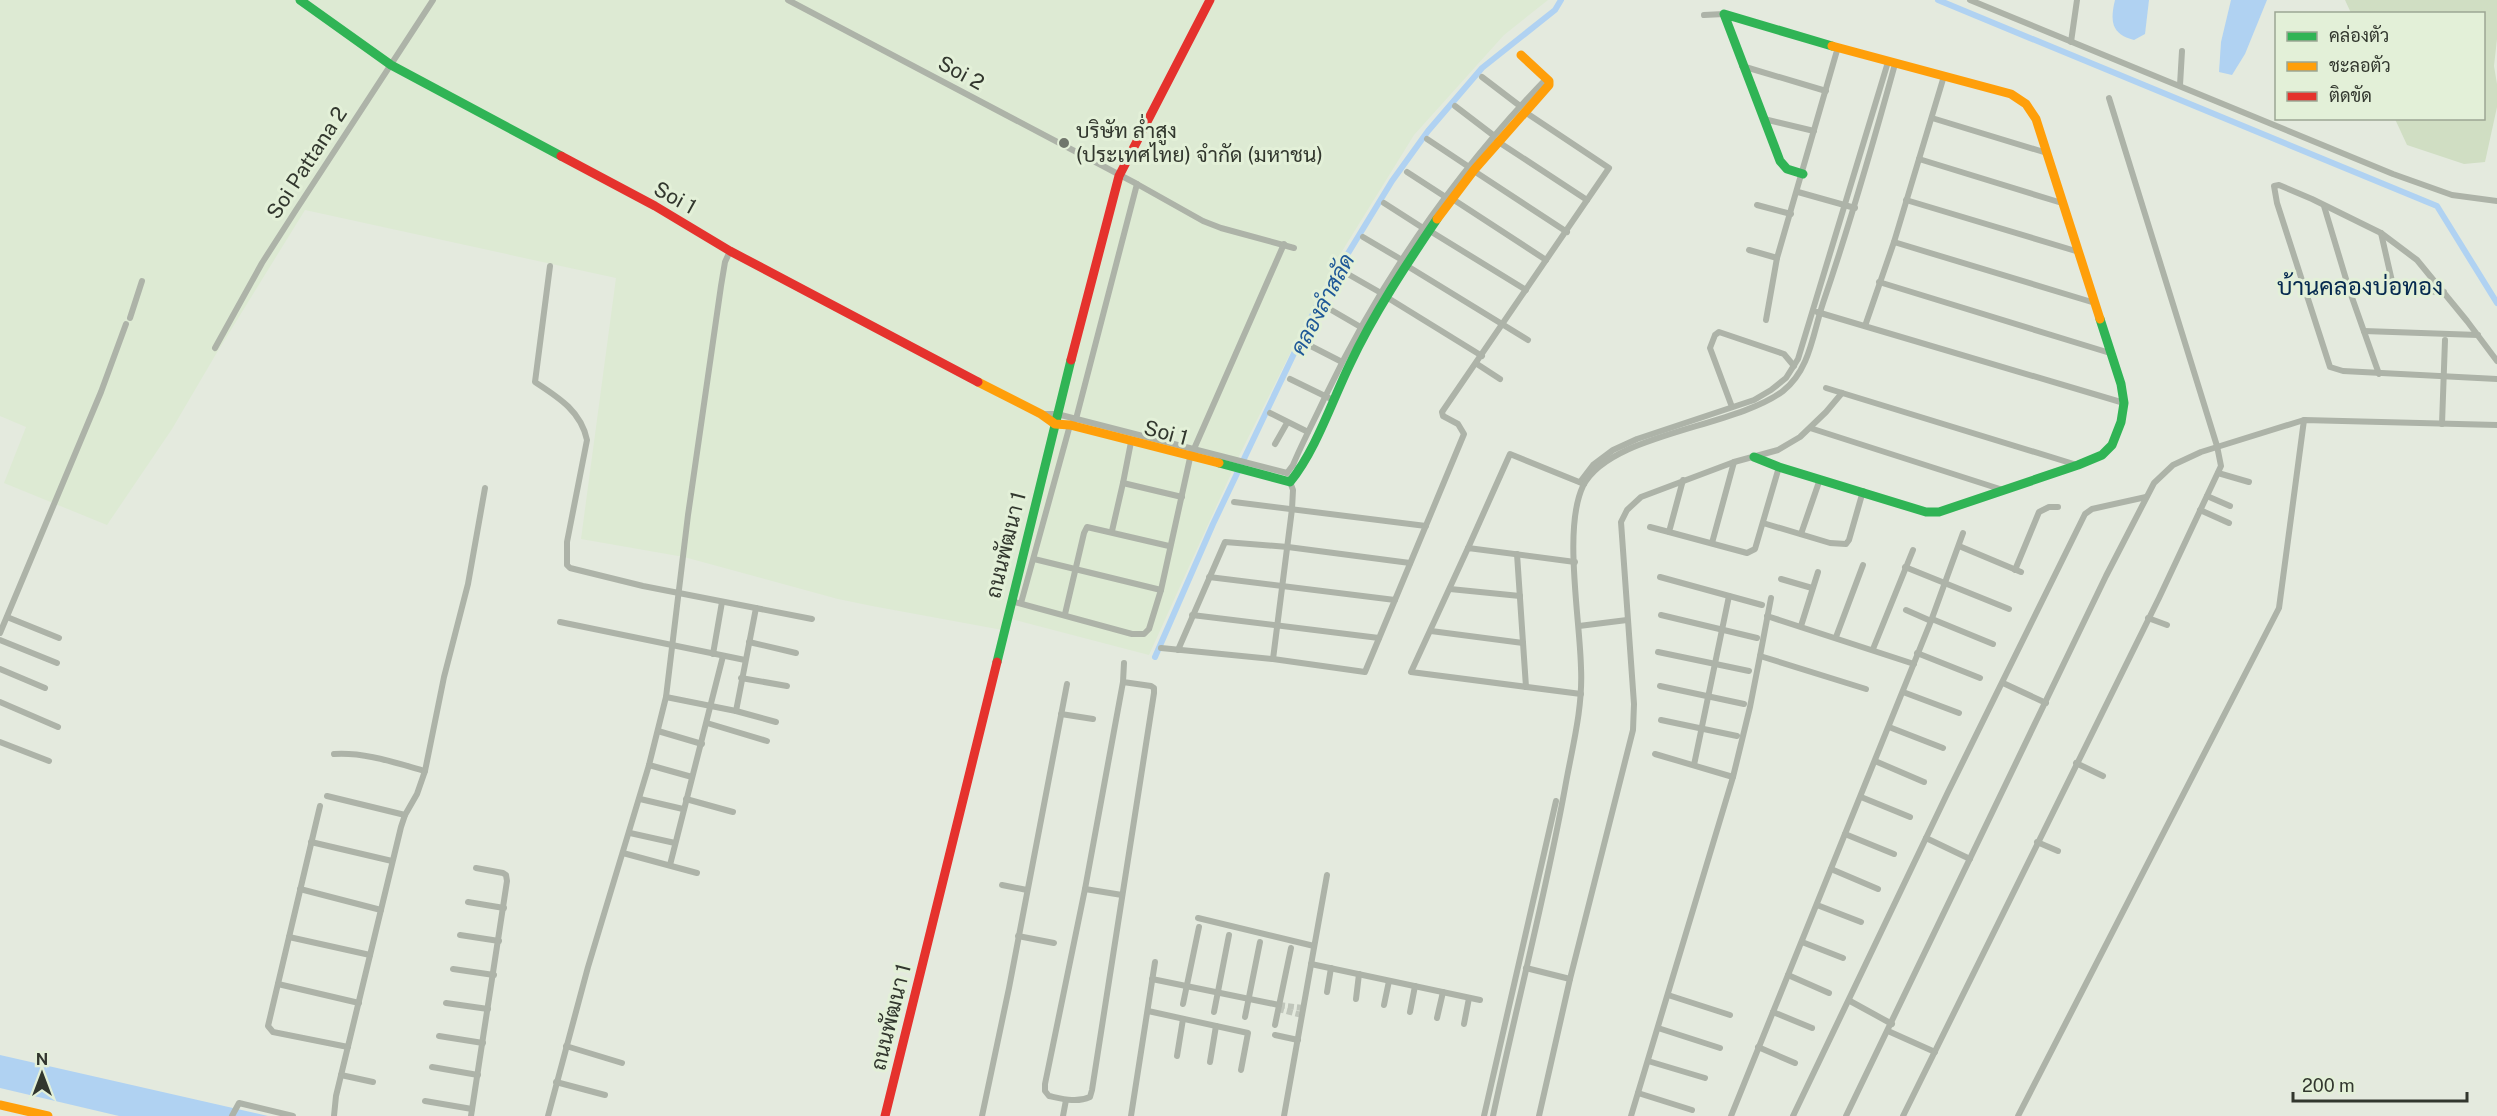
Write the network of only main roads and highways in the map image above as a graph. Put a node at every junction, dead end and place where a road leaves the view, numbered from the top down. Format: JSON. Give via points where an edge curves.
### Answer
{"nodes":[{"id":1,"x":300,"y":0,"type":"edge"},
{"id":2,"x":1210,"y":0,"type":"edge"},
{"id":3,"x":1521,"y":55,"type":"dead end"},
{"id":4,"x":1803,"y":174,"type":"road end"},
{"id":5,"x":1054,"y":424,"type":"junction"},
{"id":6,"x":1754,"y":457,"type":"road end"},
{"id":7,"x":0,"y":1104,"type":"edge"},
{"id":8,"x":48,"y":1116,"type":"edge"},
{"id":9,"x":885,"y":1116,"type":"edge"}],
"edges":[{"from":1,"to":5,"type":"main road","name":"Soi 1","via":[[391,65]]},
{"from":2,"to":5,"type":"main road","name":"ถนนพัฒนา 1","via":[[1119,176]]},
{"from":3,"to":5,"type":"main road","name":"Soi 1","via":[[1549,85],[1496,137],[1447,198],[1404,262],[1329,398],[1300,472],[1287,479],[1131,442],[1073,422]]},
{"from":4,"to":6,"type":"main road","via":[[1782,165],[1724,14],[2023,100],[2032,109],[2124,403],[2118,433],[2102,455],[1933,513]]},
{"from":5,"to":9,"type":"main road","name":"ถนนพัฒนา 1","via":[[1016,602]]},
{"from":7,"to":8,"type":"main road"}]}
